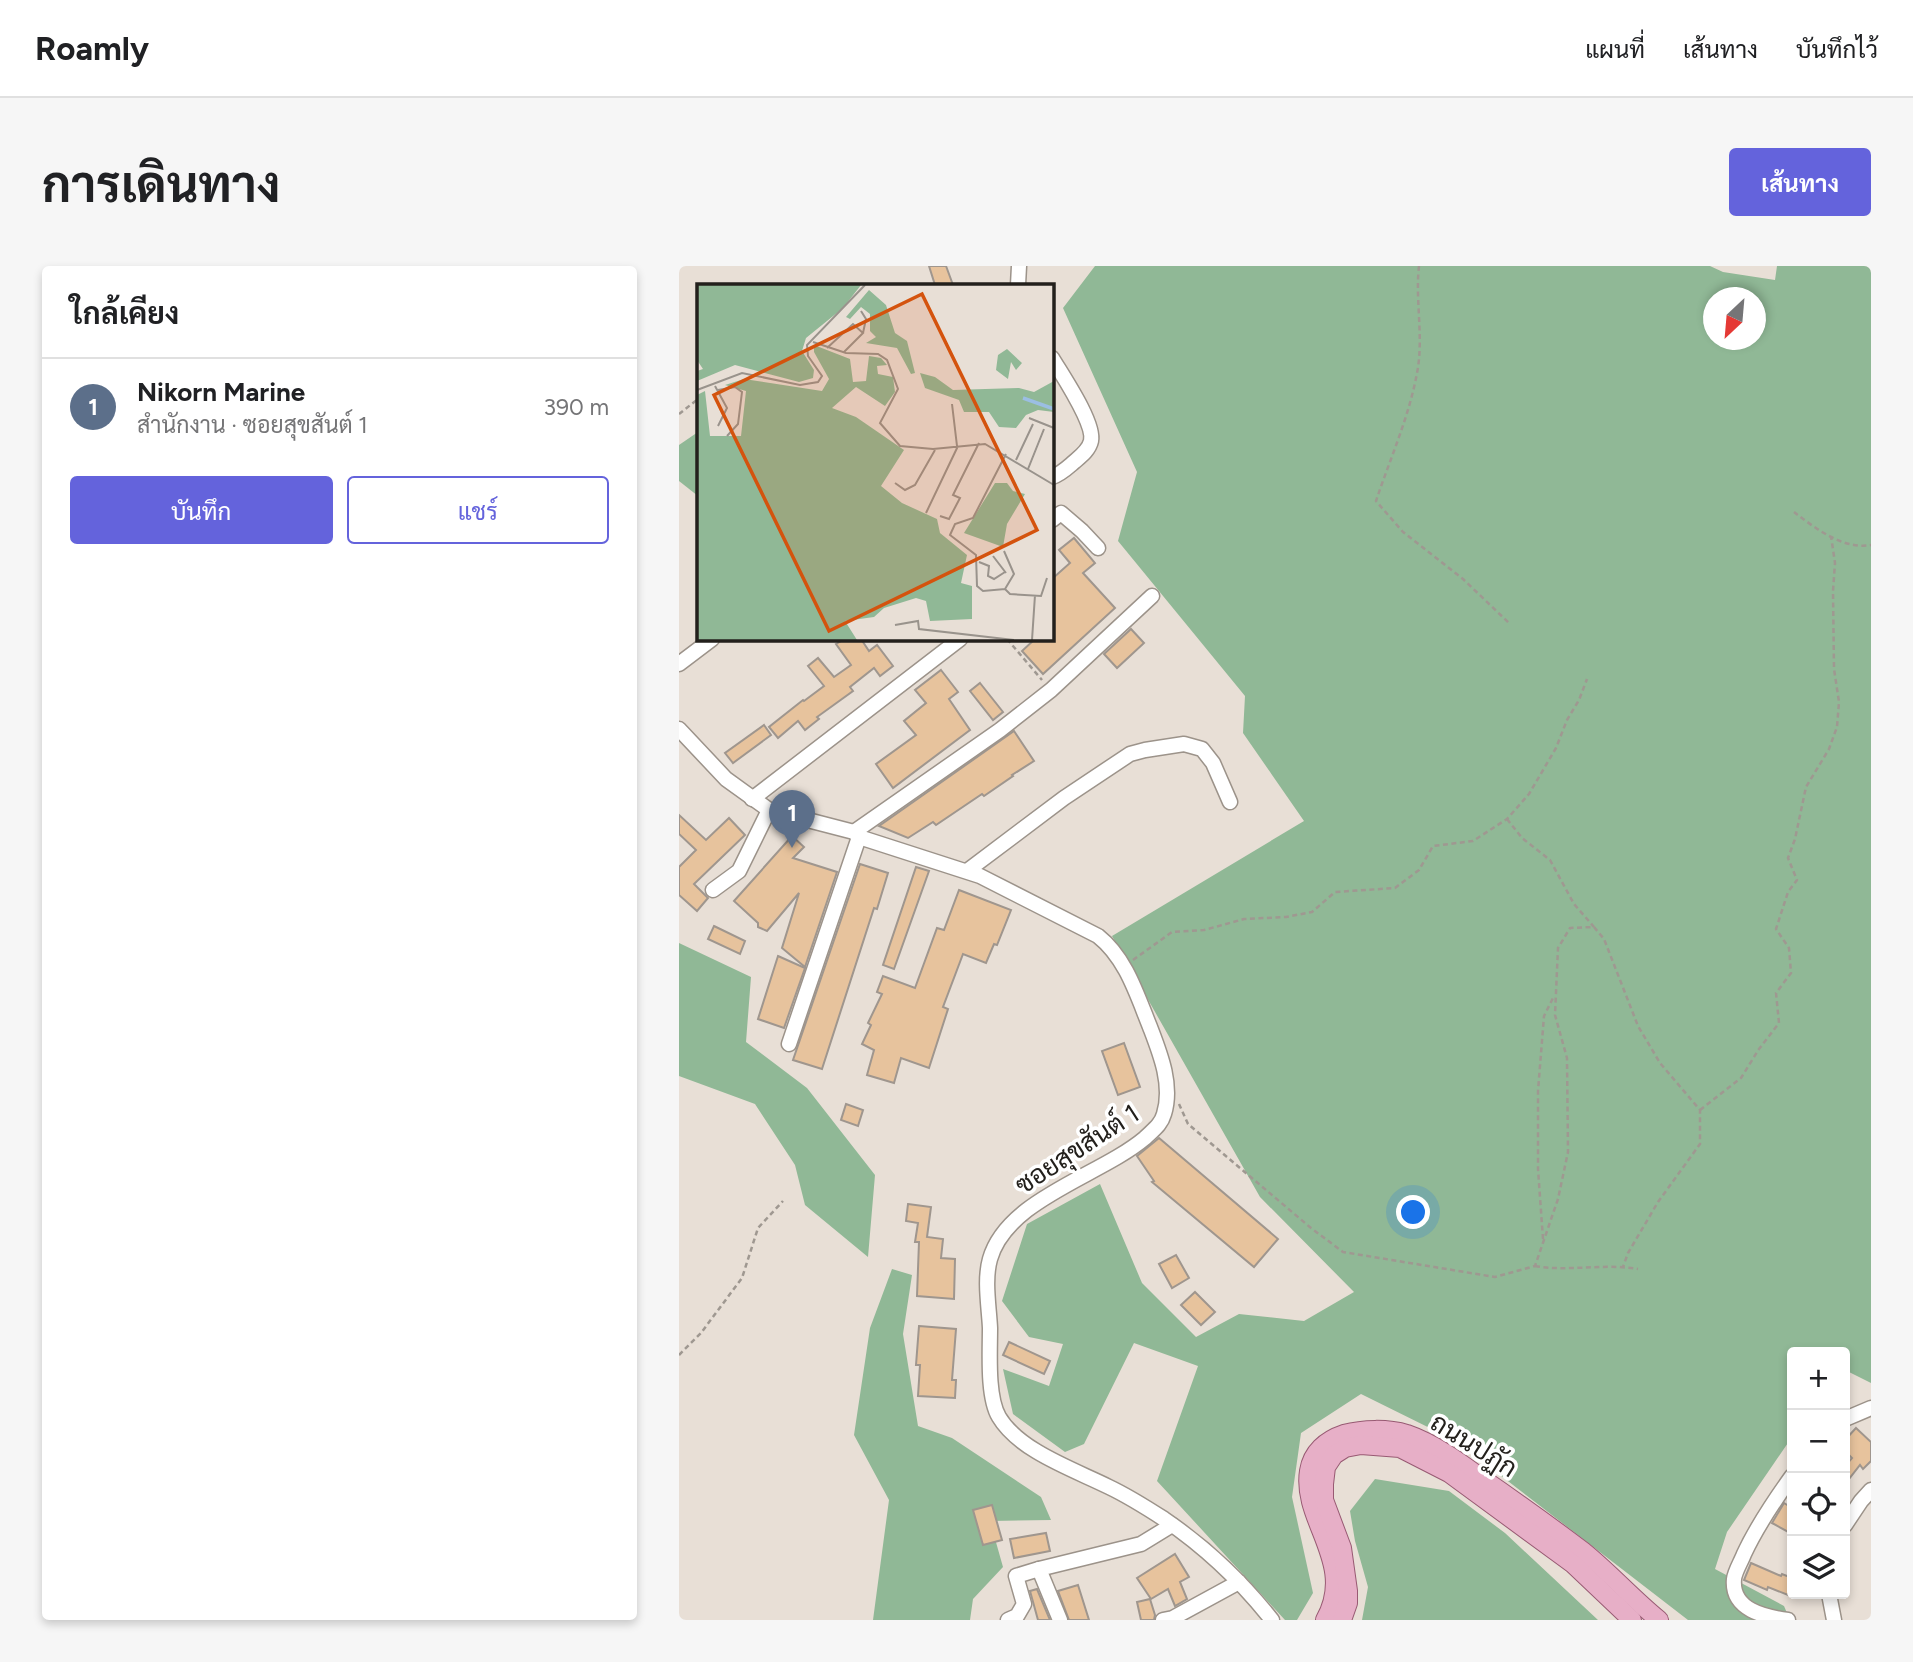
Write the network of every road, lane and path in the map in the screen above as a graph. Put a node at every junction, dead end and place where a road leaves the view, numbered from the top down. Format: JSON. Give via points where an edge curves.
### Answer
{"nodes":[{"id":1,"x":1019,"y":266,"type":"edge"},
{"id":2,"x":1419,"y":266,"type":"edge"},
{"id":3,"x":1018,"y":284,"type":"edge"},
{"id":4,"x":1053,"y":360,"type":"edge"},
{"id":5,"x":697,"y":400,"type":"edge"},
{"id":6,"x":679,"y":414,"type":"edge"},
{"id":7,"x":1053,"y":476,"type":"edge"},
{"id":8,"x":1794,"y":512,"type":"dead end"},
{"id":9,"x":1053,"y":519,"type":"edge"},
{"id":10,"x":1831,"y":536,"type":"junction"},
{"id":11,"x":1871,"y":545,"type":"edge"},
{"id":12,"x":1098,"y":548,"type":"dead end"},
{"id":13,"x":1152,"y":596,"type":"dead end"},
{"id":14,"x":1509,"y":623,"type":"dead end"},
{"id":15,"x":711,"y":640,"type":"edge"},
{"id":16,"x":959,"y":640,"type":"edge"},
{"id":17,"x":1008,"y":640,"type":"edge"},
{"id":18,"x":679,"y":664,"type":"edge"},
{"id":19,"x":1587,"y":679,"type":"dead end"},
{"id":20,"x":1051,"y":690,"type":"junction"},
{"id":21,"x":679,"y":729,"type":"edge"},
{"id":22,"x":752,"y":799,"type":"junction"},
{"id":23,"x":1230,"y":802,"type":"dead end"},
{"id":24,"x":769,"y":810,"type":"junction"},
{"id":25,"x":1507,"y":820,"type":"junction"},
{"id":26,"x":857,"y":834,"type":"junction"},
{"id":27,"x":967,"y":871,"type":"junction"},
{"id":28,"x":713,"y":890,"type":"dead end"},
{"id":29,"x":1594,"y":927,"type":"junction"},
{"id":30,"x":1124,"y":965,"type":"junction"},
{"id":31,"x":1556,"y":993,"type":"junction"},
{"id":32,"x":789,"y":1044,"type":"dead end"},
{"id":33,"x":1167,"y":1092,"type":"junction"},
{"id":34,"x":1700,"y":1111,"type":"junction"},
{"id":35,"x":783,"y":1201,"type":"dead end"},
{"id":36,"x":1543,"y":1242,"type":"junction"},
{"id":37,"x":1535,"y":1266,"type":"junction"},
{"id":38,"x":1623,"y":1267,"type":"junction"},
{"id":39,"x":1638,"y":1269,"type":"dead end"},
{"id":40,"x":679,"y":1355,"type":"edge"},
{"id":41,"x":1871,"y":1408,"type":"edge"},
{"id":42,"x":1850,"y":1417,"type":"edge"},
{"id":43,"x":1787,"y":1484,"type":"edge"},
{"id":44,"x":1871,"y":1490,"type":"edge"},
{"id":45,"x":1850,"y":1518,"type":"edge"},
{"id":46,"x":1172,"y":1525,"type":"junction"},
{"id":47,"x":1039,"y":1569,"type":"junction"},
{"id":48,"x":1239,"y":1582,"type":"junction"},
{"id":49,"x":1830,"y":1599,"type":"edge"},
{"id":50,"x":1008,"y":1620,"type":"edge"},
{"id":51,"x":1061,"y":1620,"type":"edge"},
{"id":52,"x":1163,"y":1620,"type":"edge"},
{"id":53,"x":1272,"y":1620,"type":"edge"},
{"id":54,"x":1325,"y":1620,"type":"edge"},
{"id":55,"x":1342,"y":1620,"type":"edge"},
{"id":56,"x":1632,"y":1620,"type":"edge"},
{"id":57,"x":1659,"y":1620,"type":"edge"},
{"id":58,"x":1788,"y":1620,"type":"edge"},
{"id":59,"x":1834,"y":1620,"type":"edge"}],
"edges":[{"from":1,"to":3,"type":"street"},
{"from":2,"to":14,"type":"path","via":[[1417,372],[1376,501],[1402,532],[1463,579]]},
{"from":4,"to":7,"type":"street","via":[[1091,439],[1081,456]]},
{"from":5,"to":6,"type":"path"},
{"from":8,"to":10,"type":"path"},
{"from":9,"to":12,"type":"street","via":[[1061,513]]},
{"from":10,"to":11,"type":"path","via":[[1858,547]]},
{"from":10,"to":34,"type":"path","via":[[1837,727],[1806,787],[1788,858],[1797,880],[1788,892],[1776,929],[1789,948],[1791,973],[1776,993],[1779,1023],[1741,1078]]},
{"from":13,"to":20,"type":"street"},
{"from":15,"to":18,"type":"street"},
{"from":16,"to":22,"type":"street"},
{"from":17,"to":20,"type":"path"},
{"from":19,"to":25,"type":"path","via":[[1556,748],[1529,794]]},
{"from":20,"to":26,"type":"street"},
{"from":21,"to":22,"type":"street","name":"ซอยสุขสันต์ 1","via":[[726,779]]},
{"from":22,"to":24,"type":"street","name":"ซอยสุขสันต์ 1"},
{"from":23,"to":27,"type":"street","via":[[1202,749],[1184,744],[1145,750],[1130,754],[1064,798]]},
{"from":24,"to":26,"type":"street","name":"ซอยสุขสันต์ 1"},
{"from":24,"to":28,"type":"street","via":[[739,872]]},
{"from":25,"to":29,"type":"path","via":[[1550,860],[1574,904]]},
{"from":25,"to":30,"type":"path","via":[[1473,841],[1433,846],[1419,870],[1395,888],[1335,892],[1312,912],[1172,932]]},
{"from":26,"to":27,"type":"street","name":"ซอยสุขสันต์ 1"},
{"from":26,"to":32,"type":"street"},
{"from":27,"to":30,"type":"street","name":"ซอยสุขสันต์ 1","via":[[1090,930]]},
{"from":29,"to":31,"type":"path","via":[[1570,928],[1558,948]]},
{"from":29,"to":34,"type":"path","via":[[1604,939],[1638,1026],[1660,1063]]},
{"from":30,"to":33,"type":"street","name":"ซอยสุขสันต์ 1","via":[[1160,1052]]},
{"from":31,"to":36,"type":"path","via":[[1545,1016],[1540,1055],[1538,1169]]},
{"from":31,"to":36,"type":"path","via":[[1555,1016],[1567,1058],[1568,1152]]},
{"from":33,"to":37,"type":"path","via":[[1188,1124],[1343,1252],[1495,1277]]},
{"from":33,"to":46,"type":"street","name":"ซอยสุขสันต์ 1","via":[[1160,1124],[1131,1149],[1023,1212],[1002,1233],[989,1260],[988,1288],[992,1391],[998,1416],[1045,1456],[1112,1488]]},
{"from":34,"to":38,"type":"path","via":[[1700,1144],[1658,1202]]},
{"from":35,"to":40,"type":"path","via":[[758,1228],[742,1278]]},
{"from":36,"to":37,"type":"path"},
{"from":37,"to":38,"type":"path"},
{"from":38,"to":39,"type":"path"},
{"from":41,"to":42,"type":"street"},
{"from":43,"to":58,"type":"street","via":[[1754,1533],[1734,1581],[1737,1596],[1747,1608]]},
{"from":44,"to":45,"type":"street"},
{"from":46,"to":47,"type":"street","via":[[1142,1544]]},
{"from":46,"to":48,"type":"street","name":"ซอยสุขสันต์ 1"},
{"from":47,"to":50,"type":"street","via":[[1016,1576],[1024,1604],[1017,1616]]},
{"from":47,"to":51,"type":"street"},
{"from":48,"to":52,"type":"street"},
{"from":48,"to":53,"type":"street","name":"ซอยสุขสันต์ 1"},
{"from":49,"to":59,"type":"street"},
{"from":54,"to":57,"type":"main road","name":"ถนนปฏัก","via":[[1331,1609],[1334,1569],[1310,1489],[1310,1468],[1321,1446],[1333,1438],[1389,1430],[1442,1452],[1527,1509],[1585,1553]]},
{"from":55,"to":56,"type":"main road","name":"ถนนปฏัก","via":[[1348,1591],[1342,1548],[1324,1500],[1324,1484],[1333,1455],[1361,1444],[1401,1448],[1449,1472],[1573,1564]]}]}
